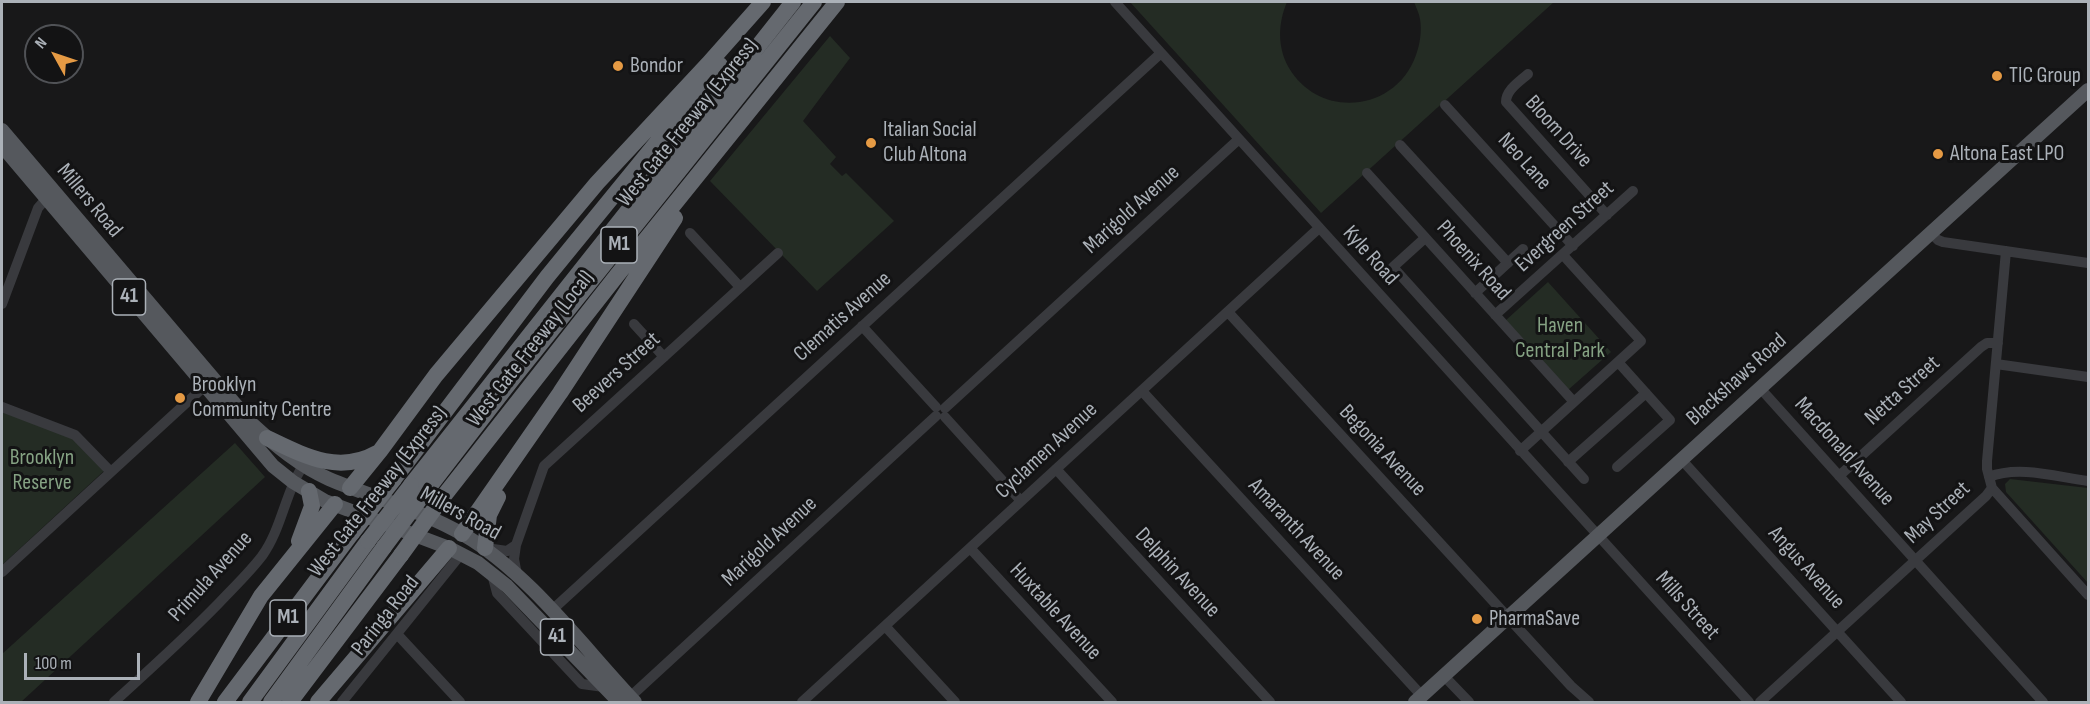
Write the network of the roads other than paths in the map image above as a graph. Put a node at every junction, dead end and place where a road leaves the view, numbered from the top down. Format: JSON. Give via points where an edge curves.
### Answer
{"nodes":[{"id":1,"x":763,"y":2,"type":"edge"},
{"id":2,"x":769,"y":2,"type":"edge"},
{"id":3,"x":793,"y":2,"type":"edge"},
{"id":4,"x":814,"y":2,"type":"edge"},
{"id":5,"x":837,"y":2,"type":"edge"},
{"id":6,"x":1115,"y":2,"type":"edge"},
{"id":7,"x":1161,"y":52,"type":"junction"},
{"id":8,"x":1528,"y":74,"type":"dead end"},
{"id":9,"x":2088,"y":90,"type":"edge"},
{"id":10,"x":1445,"y":105,"type":"dead end"},
{"id":11,"x":2,"y":130,"type":"edge"},
{"id":12,"x":726,"y":139,"type":"junction"},
{"id":13,"x":1239,"y":139,"type":"junction"},
{"id":14,"x":2,"y":146,"type":"edge"},
{"id":15,"x":1400,"y":146,"type":"dead end"},
{"id":16,"x":1367,"y":173,"type":"dead end"},
{"id":17,"x":1633,"y":191,"type":"dead end"},
{"id":18,"x":49,"y":194,"type":"junction"},
{"id":19,"x":1607,"y":215,"type":"junction"},
{"id":20,"x":1319,"y":228,"type":"junction"},
{"id":21,"x":690,"y":233,"type":"dead end"},
{"id":22,"x":1931,"y":233,"type":"junction"},
{"id":23,"x":1425,"y":238,"type":"junction"},
{"id":24,"x":1573,"y":246,"type":"junction"},
{"id":25,"x":1523,"y":249,"type":"dead end"},
{"id":26,"x":2006,"y":251,"type":"junction"},
{"id":27,"x":778,"y":253,"type":"dead end"},
{"id":28,"x":1563,"y":255,"type":"junction"},
{"id":29,"x":2088,"y":262,"type":"edge"},
{"id":30,"x":1508,"y":263,"type":"junction"},
{"id":31,"x":740,"y":287,"type":"junction"},
{"id":32,"x":1475,"y":293,"type":"junction"},
{"id":33,"x":2,"y":304,"type":"edge"},
{"id":34,"x":1228,"y":312,"type":"junction"},
{"id":35,"x":1495,"y":315,"type":"junction"},
{"id":36,"x":634,"y":324,"type":"dead end"},
{"id":37,"x":862,"y":326,"type":"junction"},
{"id":38,"x":1998,"y":343,"type":"junction"},
{"id":39,"x":664,"y":357,"type":"junction"},
{"id":40,"x":1618,"y":362,"type":"junction"},
{"id":41,"x":1996,"y":364,"type":"junction"},
{"id":42,"x":2088,"y":377,"type":"edge"},
{"id":43,"x":208,"y":383,"type":"junction"},
{"id":44,"x":1760,"y":388,"type":"junction"},
{"id":45,"x":1142,"y":391,"type":"junction"},
{"id":46,"x":560,"y":393,"type":"junction"},
{"id":47,"x":1646,"y":393,"type":"junction"},
{"id":48,"x":1574,"y":402,"type":"junction"},
{"id":49,"x":2,"y":407,"type":"edge"},
{"id":50,"x":941,"y":412,"type":"junction"},
{"id":51,"x":1541,"y":432,"type":"junction"},
{"id":52,"x":267,"y":438,"type":"joint"},
{"id":53,"x":380,"y":451,"type":"junction"},
{"id":54,"x":1520,"y":451,"type":"junction"},
{"id":55,"x":1681,"y":459,"type":"junction"},
{"id":56,"x":306,"y":461,"type":"junction"},
{"id":57,"x":1568,"y":462,"type":"junction"},
{"id":58,"x":1617,"y":467,"type":"dead end"},
{"id":59,"x":1056,"y":469,"type":"junction"},
{"id":60,"x":111,"y":472,"type":"junction"},
{"id":61,"x":1839,"y":476,"type":"junction"},
{"id":62,"x":1989,"y":477,"type":"junction"},
{"id":63,"x":1584,"y":479,"type":"dead end"},
{"id":64,"x":2088,"y":481,"type":"edge"},
{"id":65,"x":293,"y":482,"type":"junction"},
{"id":66,"x":350,"y":488,"type":"junction"},
{"id":67,"x":418,"y":488,"type":"junction"},
{"id":68,"x":1992,"y":488,"type":"junction"},
{"id":69,"x":309,"y":491,"type":"junction"},
{"id":70,"x":1021,"y":501,"type":"junction"},
{"id":71,"x":335,"y":504,"type":"junction"},
{"id":72,"x":462,"y":534,"type":"junction"},
{"id":73,"x":1597,"y":536,"type":"junction"},
{"id":74,"x":376,"y":544,"type":"junction"},
{"id":75,"x":516,"y":545,"type":"junction"},
{"id":76,"x":485,"y":548,"type":"junction"},
{"id":77,"x":970,"y":548,"type":"junction"},
{"id":78,"x":455,"y":551,"type":"junction"},
{"id":79,"x":295,"y":553,"type":"junction"},
{"id":80,"x":1916,"y":561,"type":"junction"},
{"id":81,"x":2,"y":572,"type":"edge"},
{"id":82,"x":517,"y":575,"type":"junction"},
{"id":83,"x":2088,"y":595,"type":"edge"},
{"id":84,"x":552,"y":611,"type":"junction"},
{"id":85,"x":1508,"y":618,"type":"junction"},
{"id":86,"x":885,"y":626,"type":"junction"},
{"id":87,"x":1838,"y":632,"type":"junction"},
{"id":88,"x":397,"y":634,"type":"junction"},
{"id":89,"x":1444,"y":676,"type":"junction"},
{"id":90,"x":1419,"y":699,"type":"edge"},
{"id":91,"x":627,"y":701,"type":"edge"},
{"id":92,"x":114,"y":702,"type":"edge"},
{"id":93,"x":198,"y":702,"type":"edge"},
{"id":94,"x":225,"y":702,"type":"edge"},
{"id":95,"x":250,"y":702,"type":"edge"},
{"id":96,"x":271,"y":702,"type":"edge"},
{"id":97,"x":290,"y":702,"type":"edge"},
{"id":98,"x":318,"y":702,"type":"edge"},
{"id":99,"x":342,"y":702,"type":"edge"},
{"id":100,"x":460,"y":702,"type":"edge"},
{"id":101,"x":802,"y":702,"type":"edge"},
{"id":102,"x":955,"y":702,"type":"edge"},
{"id":103,"x":1112,"y":702,"type":"edge"},
{"id":104,"x":1270,"y":702,"type":"edge"},
{"id":105,"x":1469,"y":702,"type":"edge"},
{"id":106,"x":1589,"y":702,"type":"edge"},
{"id":107,"x":1749,"y":702,"type":"edge"},
{"id":108,"x":1760,"y":702,"type":"edge"},
{"id":109,"x":1901,"y":702,"type":"edge"},
{"id":110,"x":2043,"y":702,"type":"edge"}],
"edges":[{"from":1,"to":53,"type":"highway","via":[[597,183],[436,375]]},
{"from":2,"to":94,"type":"highway","name":"West Gate Freeway (Local)","number":"M1","bridge":true,"via":[[547,277]]},
{"from":3,"to":67,"type":"highway","name":"West Gate Freeway (Express)","number":"M1"},
{"from":4,"to":67,"type":"highway","name":"West Gate Freeway (Express)","number":"M1","via":[[510,382]]},
{"from":5,"to":12,"type":"highway","name":"West Gate Freeway (Local)","number":"M1"},
{"from":6,"to":7,"type":"street","name":"Kyle Road"},
{"from":7,"to":13,"type":"street","name":"Kyle Road"},
{"from":7,"to":37,"type":"street","name":"Clematis Avenue"},
{"from":8,"to":19,"type":"street","name":"Bloom Drive","via":[[1506,95],[1506,102]]},
{"from":9,"to":22,"type":"main road","name":"Blackshaws Road"},
{"from":10,"to":24,"type":"street","name":"Neo Lane"},
{"from":11,"to":18,"type":"main road","name":"Millers Road","number":"41"},
{"from":12,"to":46,"type":"highway"},
{"from":12,"to":97,"type":"highway","name":"West Gate Freeway (Local)","number":"M1","bridge":true,"via":[[443,497]]},
{"from":13,"to":20,"type":"street","name":"Kyle Road"},
{"from":13,"to":50,"type":"street","name":"Marigold Avenue"},
{"from":14,"to":18,"type":"main road","name":"Millers Road","number":"41"},
{"from":15,"to":30,"type":"street"},
{"from":16,"to":23,"type":"street","name":"Phoenix Road"},
{"from":17,"to":19,"type":"street","name":"Evergreen Street"},
{"from":18,"to":33,"type":"street","via":[[38,208]]},
{"from":18,"to":43,"type":"main road","name":"Millers Road","number":"41"},
{"from":19,"to":24,"type":"street","name":"Evergreen Street"},
{"from":20,"to":34,"type":"street","name":"Cyclamen Avenue"},
{"from":20,"to":54,"type":"street","name":"Kyle Road"},
{"from":21,"to":31,"type":"street"},
{"from":22,"to":26,"type":"street","via":[[1943,242]]},
{"from":22,"to":44,"type":"main road","name":"Blackshaws Road"},
{"from":23,"to":32,"type":"street","name":"Phoenix Road"},
{"from":23,"to":51,"type":"street","via":[[1392,267]]},
{"from":24,"to":28,"type":"street","name":"Evergreen Street"},
{"from":25,"to":30,"type":"street"},
{"from":26,"to":29,"type":"street"},
{"from":26,"to":38,"type":"street","name":"May Street"},
{"from":27,"to":31,"type":"street","name":"Beevers Street"},
{"from":28,"to":35,"type":"street","name":"Evergreen Street"},
{"from":28,"to":40,"type":"street","via":[[1641,341]]},
{"from":30,"to":32,"type":"street"},
{"from":31,"to":39,"type":"street","name":"Beevers Street"},
{"from":32,"to":35,"type":"street","name":"Phoenix Road"},
{"from":34,"to":45,"type":"street","name":"Cyclamen Avenue"},
{"from":34,"to":85,"type":"street","name":"Begonia Avenue"},
{"from":35,"to":48,"type":"street","name":"Phoenix Road"},
{"from":36,"to":39,"type":"street"},
{"from":37,"to":50,"type":"street"},
{"from":37,"to":84,"type":"street","name":"Clematis Avenue"},
{"from":38,"to":41,"type":"street","name":"May Street"},
{"from":38,"to":61,"type":"street","name":"Netta Street","via":[[1981,347]]},
{"from":39,"to":75,"type":"street","name":"Beevers Street","via":[[544,466]]},
{"from":40,"to":47,"type":"street"},
{"from":40,"to":48,"type":"street"},
{"from":41,"to":42,"type":"street"},
{"from":41,"to":62,"type":"street","name":"May Street"},
{"from":43,"to":52,"type":"main road","name":"Millers Road","number":"41"},
{"from":43,"to":60,"type":"street"},
{"from":43,"to":65,"type":"main road","name":"Millers Road","number":"41","via":[[262,454]]},
{"from":44,"to":55,"type":"main road","name":"Blackshaws Road"},
{"from":44,"to":61,"type":"street","name":"Macdonald Avenue"},
{"from":45,"to":59,"type":"street","name":"Cyclamen Avenue"},
{"from":45,"to":90,"type":"street","name":"Amaranth Avenue"},
{"from":46,"to":72,"type":"highway"},
{"from":46,"to":76,"type":"highway","via":[[502,488],[489,515]]},
{"from":47,"to":57,"type":"street"},
{"from":47,"to":58,"type":"street","via":[[1670,420]]},
{"from":48,"to":51,"type":"street"},
{"from":49,"to":60,"type":"street","via":[[75,435]]},
{"from":50,"to":70,"type":"street"},
{"from":50,"to":91,"type":"street","name":"Marigold Avenue"},
{"from":51,"to":54,"type":"street"},
{"from":51,"to":57,"type":"street"},
{"from":52,"to":56,"type":"highway"},
{"from":53,"to":56,"type":"highway","via":[[367,459],[341,464]]},
{"from":53,"to":66,"type":"highway"},
{"from":54,"to":73,"type":"street","name":"Kyle Road"},
{"from":55,"to":73,"type":"main road","name":"Blackshaws Road"},
{"from":55,"to":87,"type":"street","name":"Angus Avenue"},
{"from":56,"to":65,"type":"street","name":"Primula Avenue"},
{"from":56,"to":66,"type":"main road","name":"Millers Road","number":"41"},
{"from":57,"to":63,"type":"street"},
{"from":59,"to":70,"type":"street","name":"Cyclamen Avenue"},
{"from":59,"to":104,"type":"street","name":"Delphin Avenue"},
{"from":60,"to":81,"type":"street"},
{"from":61,"to":80,"type":"street","name":"Macdonald Avenue"},
{"from":62,"to":64,"type":"street","via":[[2014,471]]},
{"from":62,"to":68,"type":"street","name":"May Street"},
{"from":65,"to":69,"type":"main road","name":"Millers Road","number":"41"},
{"from":65,"to":92,"type":"street","name":"Primula Avenue","via":[[263,554],[187,636]]},
{"from":66,"to":71,"type":"main road"},
{"from":66,"to":72,"type":"main road","name":"Millers Road","number":"41","via":[[408,508]]},
{"from":67,"to":74,"type":"highway","name":"West Gate Freeway (Express)","number":"M1","bridge":true},
{"from":68,"to":80,"type":"street","name":"May Street"},
{"from":68,"to":83,"type":"street"},
{"from":69,"to":71,"type":"main road","name":"Millers Road","number":"41"},
{"from":69,"to":79,"type":"highway","via":[[312,506]]},
{"from":70,"to":77,"type":"street","name":"Cyclamen Avenue"},
{"from":71,"to":78,"type":"main road","name":"Millers Road","number":"41"},
{"from":71,"to":79,"type":"highway"},
{"from":72,"to":76,"type":"main road","name":"Millers Road","number":"41"},
{"from":72,"to":78,"type":"main road"},
{"from":73,"to":85,"type":"main road","name":"Blackshaws Road"},
{"from":73,"to":107,"type":"street","name":"Mills Street"},
{"from":74,"to":95,"type":"highway","name":"West Gate Freeway (Express)","number":"M1","via":[[320,605]]},
{"from":74,"to":96,"type":"highway","name":"West Gate Freeway (Express)","number":"M1"},
{"from":75,"to":76,"type":"street","via":[[507,550]]},
{"from":75,"to":82,"type":"street","name":"Beevers Street"},
{"from":76,"to":82,"type":"main road","name":"Millers Road","number":"41"},
{"from":77,"to":86,"type":"street","name":"Cyclamen Avenue"},
{"from":77,"to":103,"type":"street","name":"Huxtable Avenue"},
{"from":78,"to":88,"type":"street","name":"Paringa Road"},
{"from":78,"to":91,"type":"main road","name":"Millers Road","number":"41","via":[[492,574],[604,687]]},
{"from":78,"to":98,"type":"highway"},
{"from":79,"to":93,"type":"highway","via":[[261,596]]},
{"from":80,"to":87,"type":"street","name":"May Street"},
{"from":80,"to":110,"type":"street","name":"Macdonald Avenue"},
{"from":82,"to":84,"type":"main road","name":"Millers Road","number":"41"},
{"from":84,"to":91,"type":"main road","name":"Millers Road","number":"41"},
{"from":85,"to":89,"type":"main road","name":"Blackshaws Road"},
{"from":85,"to":106,"type":"street","name":"Begonia Avenue"},
{"from":86,"to":101,"type":"street","name":"Cyclamen Avenue"},
{"from":86,"to":102,"type":"street"},
{"from":87,"to":108,"type":"street","name":"May Street"},
{"from":87,"to":109,"type":"street","name":"Angus Avenue"},
{"from":88,"to":99,"type":"street","name":"Paringa Road"},
{"from":88,"to":100,"type":"street"},
{"from":89,"to":90,"type":"main road","name":"Blackshaws Road"},
{"from":89,"to":105,"type":"street"}]}
